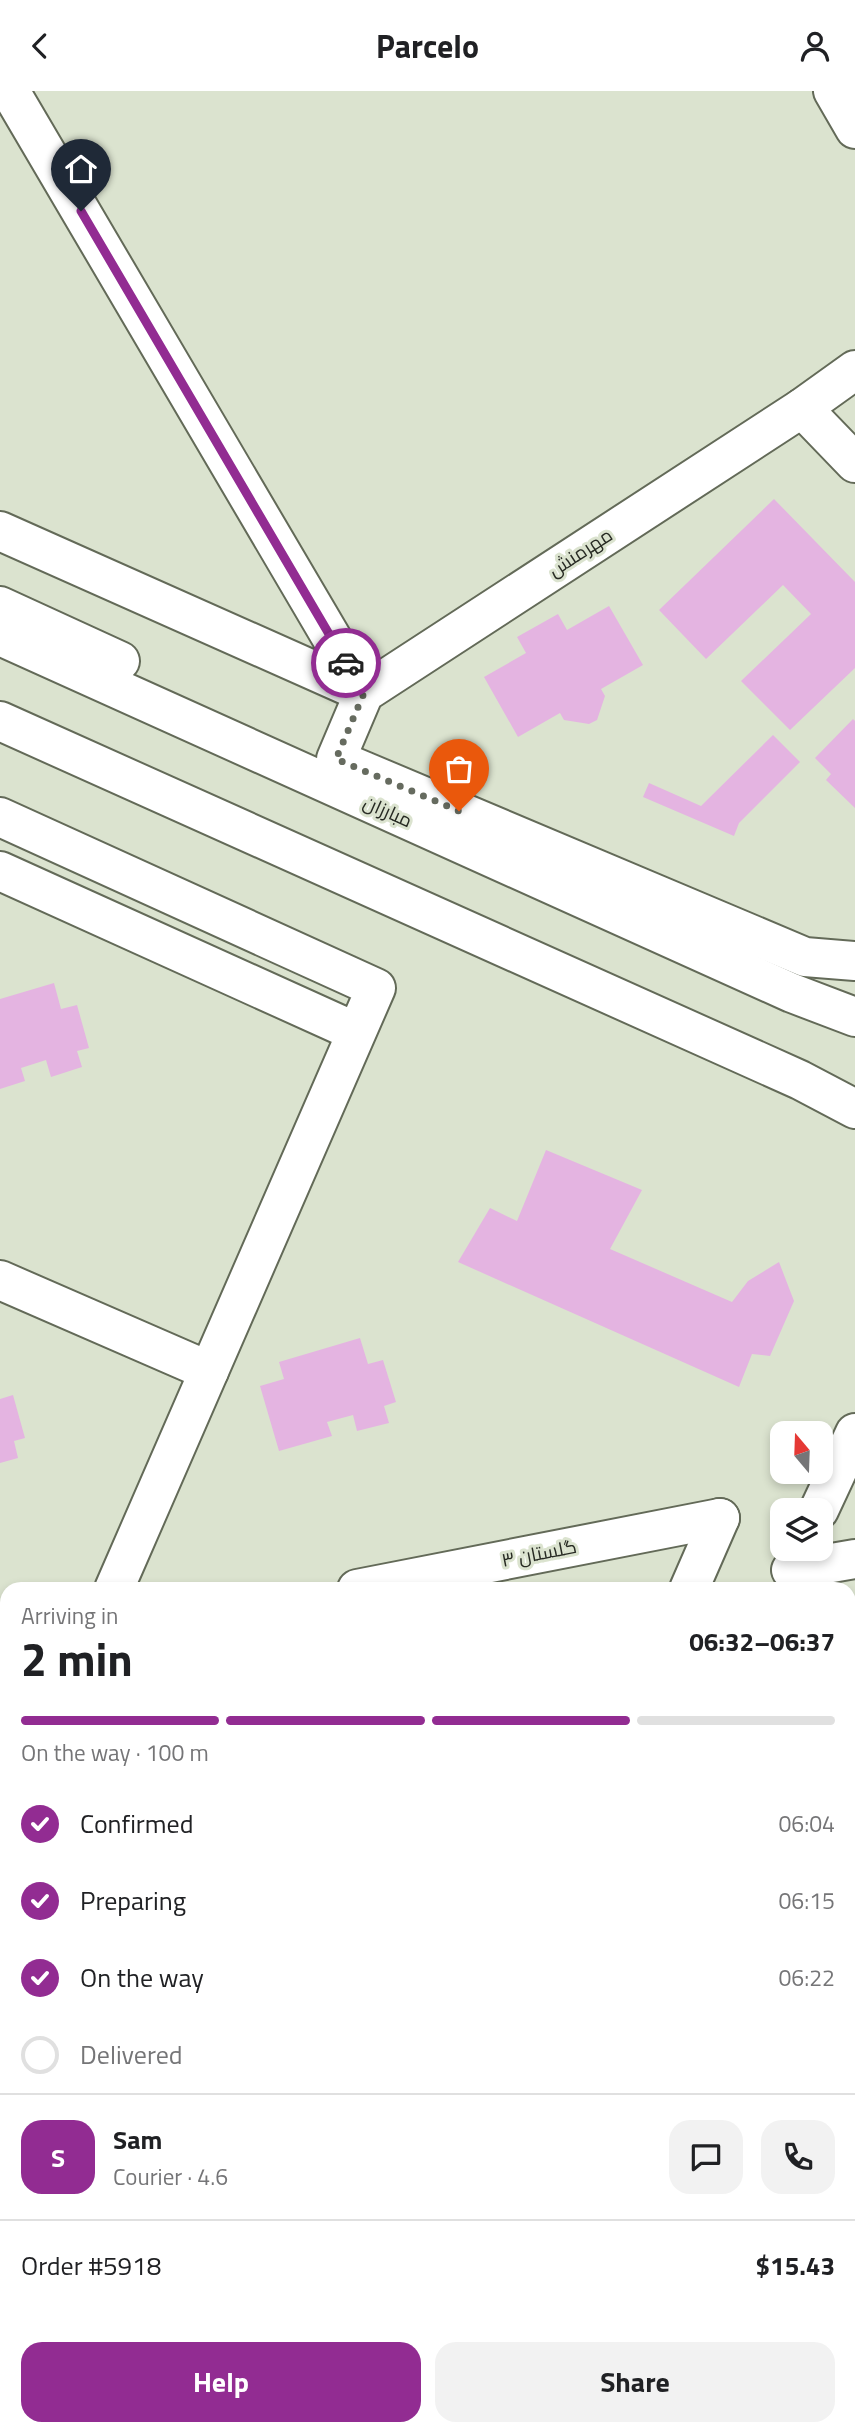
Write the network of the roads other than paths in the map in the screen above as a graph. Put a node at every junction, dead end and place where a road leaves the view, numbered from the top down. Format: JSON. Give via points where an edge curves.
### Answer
{"nodes":[{"id":1,"x":10,"y":91,"type":"edge"},
{"id":2,"x":833,"y":91,"type":"edge"},
{"id":3,"x":855,"y":129,"type":"edge"},
{"id":4,"x":855,"y":370,"type":"edge"},
{"id":5,"x":802,"y":408,"type":"junction"},
{"id":6,"x":855,"y":463,"type":"edge"},
{"id":7,"x":0,"y":531,"type":"edge"},
{"id":8,"x":0,"y":606,"type":"edge"},
{"id":9,"x":0,"y":636,"type":"edge"},
{"id":10,"x":364,"y":693,"type":"junction"},
{"id":11,"x":0,"y":721,"type":"edge"},
{"id":12,"x":336,"y":759,"type":"junction"},
{"id":13,"x":0,"y":817,"type":"edge"},
{"id":14,"x":0,"y":871,"type":"edge"},
{"id":15,"x":855,"y":961,"type":"edge"},
{"id":16,"x":855,"y":1017,"type":"edge"},
{"id":17,"x":356,"y":1032,"type":"junction"},
{"id":18,"x":855,"y":1109,"type":"edge"},
{"id":19,"x":0,"y":1280,"type":"edge"},
{"id":20,"x":209,"y":1371,"type":"junction"},
{"id":21,"x":855,"y":1433,"type":"edge"},
{"id":22,"x":825,"y":1498,"type":"edge"},
{"id":23,"x":855,"y":1559,"type":"edge"},
{"id":24,"x":791,"y":1569,"type":"edge"},
{"id":25,"x":117,"y":1582,"type":"edge"},
{"id":26,"x":393,"y":1582,"type":"edge"},
{"id":27,"x":692,"y":1582,"type":"edge"}],
"edges":[{"from":1,"to":10,"type":"street"},
{"from":2,"to":3,"type":"street"},
{"from":4,"to":5,"type":"street","name":"مهرمنش"},
{"from":5,"to":6,"type":"street"},
{"from":5,"to":10,"type":"street","name":"مهرمنش"},
{"from":7,"to":10,"type":"street"},
{"from":8,"to":12,"type":"street","name":"مبارزان"},
{"from":9,"to":16,"type":"street","name":"مبارزان","via":[[792,993]]},
{"from":10,"to":12,"type":"street"},
{"from":11,"to":18,"type":"street","via":[[800,1080]]},
{"from":12,"to":15,"type":"street","name":"مبارزان","via":[[804,957]]},
{"from":13,"to":17,"type":"street","via":[[376,988]]},
{"from":14,"to":17,"type":"street"},
{"from":17,"to":20,"type":"street"},
{"from":19,"to":20,"type":"street"},
{"from":20,"to":25,"type":"street"},
{"from":21,"to":22,"type":"street"},
{"from":23,"to":24,"type":"street"},
{"from":26,"to":27,"type":"street","name":"گلستان ۳","via":[[720,1518]]}]}
